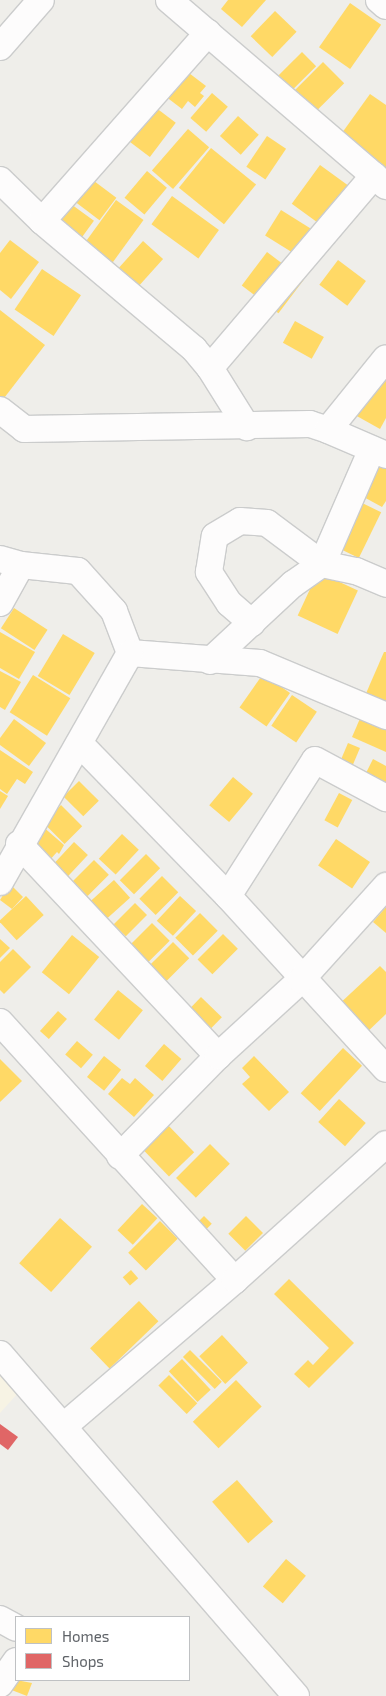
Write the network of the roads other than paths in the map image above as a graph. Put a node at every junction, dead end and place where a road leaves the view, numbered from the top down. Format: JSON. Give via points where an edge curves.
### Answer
{"nodes":[{"id":1,"x":41,"y":0,"type":"edge"},
{"id":2,"x":169,"y":0,"type":"edge"},
{"id":3,"x":379,"y":0,"type":"edge"},
{"id":4,"x":386,"y":6,"type":"edge"},
{"id":5,"x":208,"y":33,"type":"junction"},
{"id":6,"x":0,"y":47,"type":"edge"},
{"id":7,"x":0,"y":180,"type":"edge"},
{"id":8,"x":380,"y":180,"type":"edge"},
{"id":9,"x":42,"y":221,"type":"junction"},
{"id":10,"x":386,"y":358,"type":"edge"},
{"id":11,"x":210,"y":368,"type":"junction"},
{"id":12,"x":0,"y":410,"type":"edge"},
{"id":13,"x":247,"y":427,"type":"junction"},
{"id":14,"x":328,"y":430,"type":"junction"},
{"id":15,"x":379,"y":452,"type":"edge"},
{"id":16,"x":10,"y":562,"type":"edge"},
{"id":17,"x":322,"y":564,"type":"junction"},
{"id":18,"x":386,"y":584,"type":"edge"},
{"id":19,"x":0,"y":603,"type":"edge"},
{"id":20,"x":252,"y":622,"type":"junction"},
{"id":21,"x":130,"y":652,"type":"junction"},
{"id":22,"x":210,"y":661,"type":"junction"},
{"id":23,"x":386,"y":716,"type":"edge"},
{"id":24,"x":80,"y":744,"type":"junction"},
{"id":25,"x":386,"y":798,"type":"edge"},
{"id":26,"x":19,"y":844,"type":"junction"},
{"id":27,"x":0,"y":882,"type":"edge"},
{"id":28,"x":386,"y":886,"type":"edge"},
{"id":29,"x":228,"y":896,"type":"junction"},
{"id":30,"x":301,"y":980,"type":"junction"},
{"id":31,"x":0,"y":1022,"type":"edge"},
{"id":32,"x":218,"y":1056,"type":"junction"},
{"id":33,"x":386,"y":1069,"type":"edge"},
{"id":34,"x":386,"y":1144,"type":"edge"},
{"id":35,"x":120,"y":1156,"type":"junction"},
{"id":36,"x":235,"y":1280,"type":"junction"},
{"id":37,"x":0,"y":1354,"type":"edge"},
{"id":38,"x":64,"y":1426,"type":"junction"},
{"id":39,"x":0,"y":1619,"type":"edge"},
{"id":40,"x":15,"y":1627,"type":"edge"},
{"id":41,"x":15,"y":1662,"type":"edge"},
{"id":42,"x":0,"y":1684,"type":"edge"},
{"id":43,"x":296,"y":1696,"type":"edge"}],
"edges":[{"from":1,"to":6,"type":"street"},
{"from":2,"to":5,"type":"street"},
{"from":3,"to":4,"type":"street"},
{"from":5,"to":8,"type":"street"},
{"from":5,"to":9,"type":"street"},
{"from":7,"to":9,"type":"street"},
{"from":8,"to":11,"type":"street"},
{"from":9,"to":11,"type":"street","via":[[194,349]]},
{"from":10,"to":14,"type":"street"},
{"from":11,"to":13,"type":"street"},
{"from":12,"to":13,"type":"street","via":[[24,429]]},
{"from":13,"to":14,"type":"street","via":[[310,424]]},
{"from":14,"to":15,"type":"street"},
{"from":15,"to":17,"type":"street"},
{"from":16,"to":19,"type":"street"},
{"from":16,"to":21,"type":"street","via":[[78,571],[114,611]]},
{"from":17,"to":18,"type":"street","via":[[356,570]]},
{"from":17,"to":20,"type":"street","via":[[293,584]]},
{"from":17,"to":20,"type":"street","via":[[267,523],[240,521],[215,536],[209,572],[229,603]]},
{"from":20,"to":22,"type":"street"},
{"from":21,"to":22,"type":"street"},
{"from":21,"to":24,"type":"street"},
{"from":22,"to":23,"type":"street","via":[[260,663]]},
{"from":24,"to":26,"type":"street"},
{"from":24,"to":29,"type":"street"},
{"from":25,"to":29,"type":"street","via":[[315,760]]},
{"from":26,"to":27,"type":"street"},
{"from":26,"to":32,"type":"street"},
{"from":28,"to":30,"type":"street"},
{"from":29,"to":30,"type":"street"},
{"from":30,"to":32,"type":"street"},
{"from":30,"to":33,"type":"street"},
{"from":31,"to":35,"type":"street"},
{"from":32,"to":35,"type":"street"},
{"from":34,"to":36,"type":"street"},
{"from":35,"to":36,"type":"street"},
{"from":36,"to":38,"type":"street"},
{"from":37,"to":38,"type":"street"},
{"from":38,"to":43,"type":"street"},
{"from":39,"to":40,"type":"street"},
{"from":41,"to":42,"type":"street"}]}
